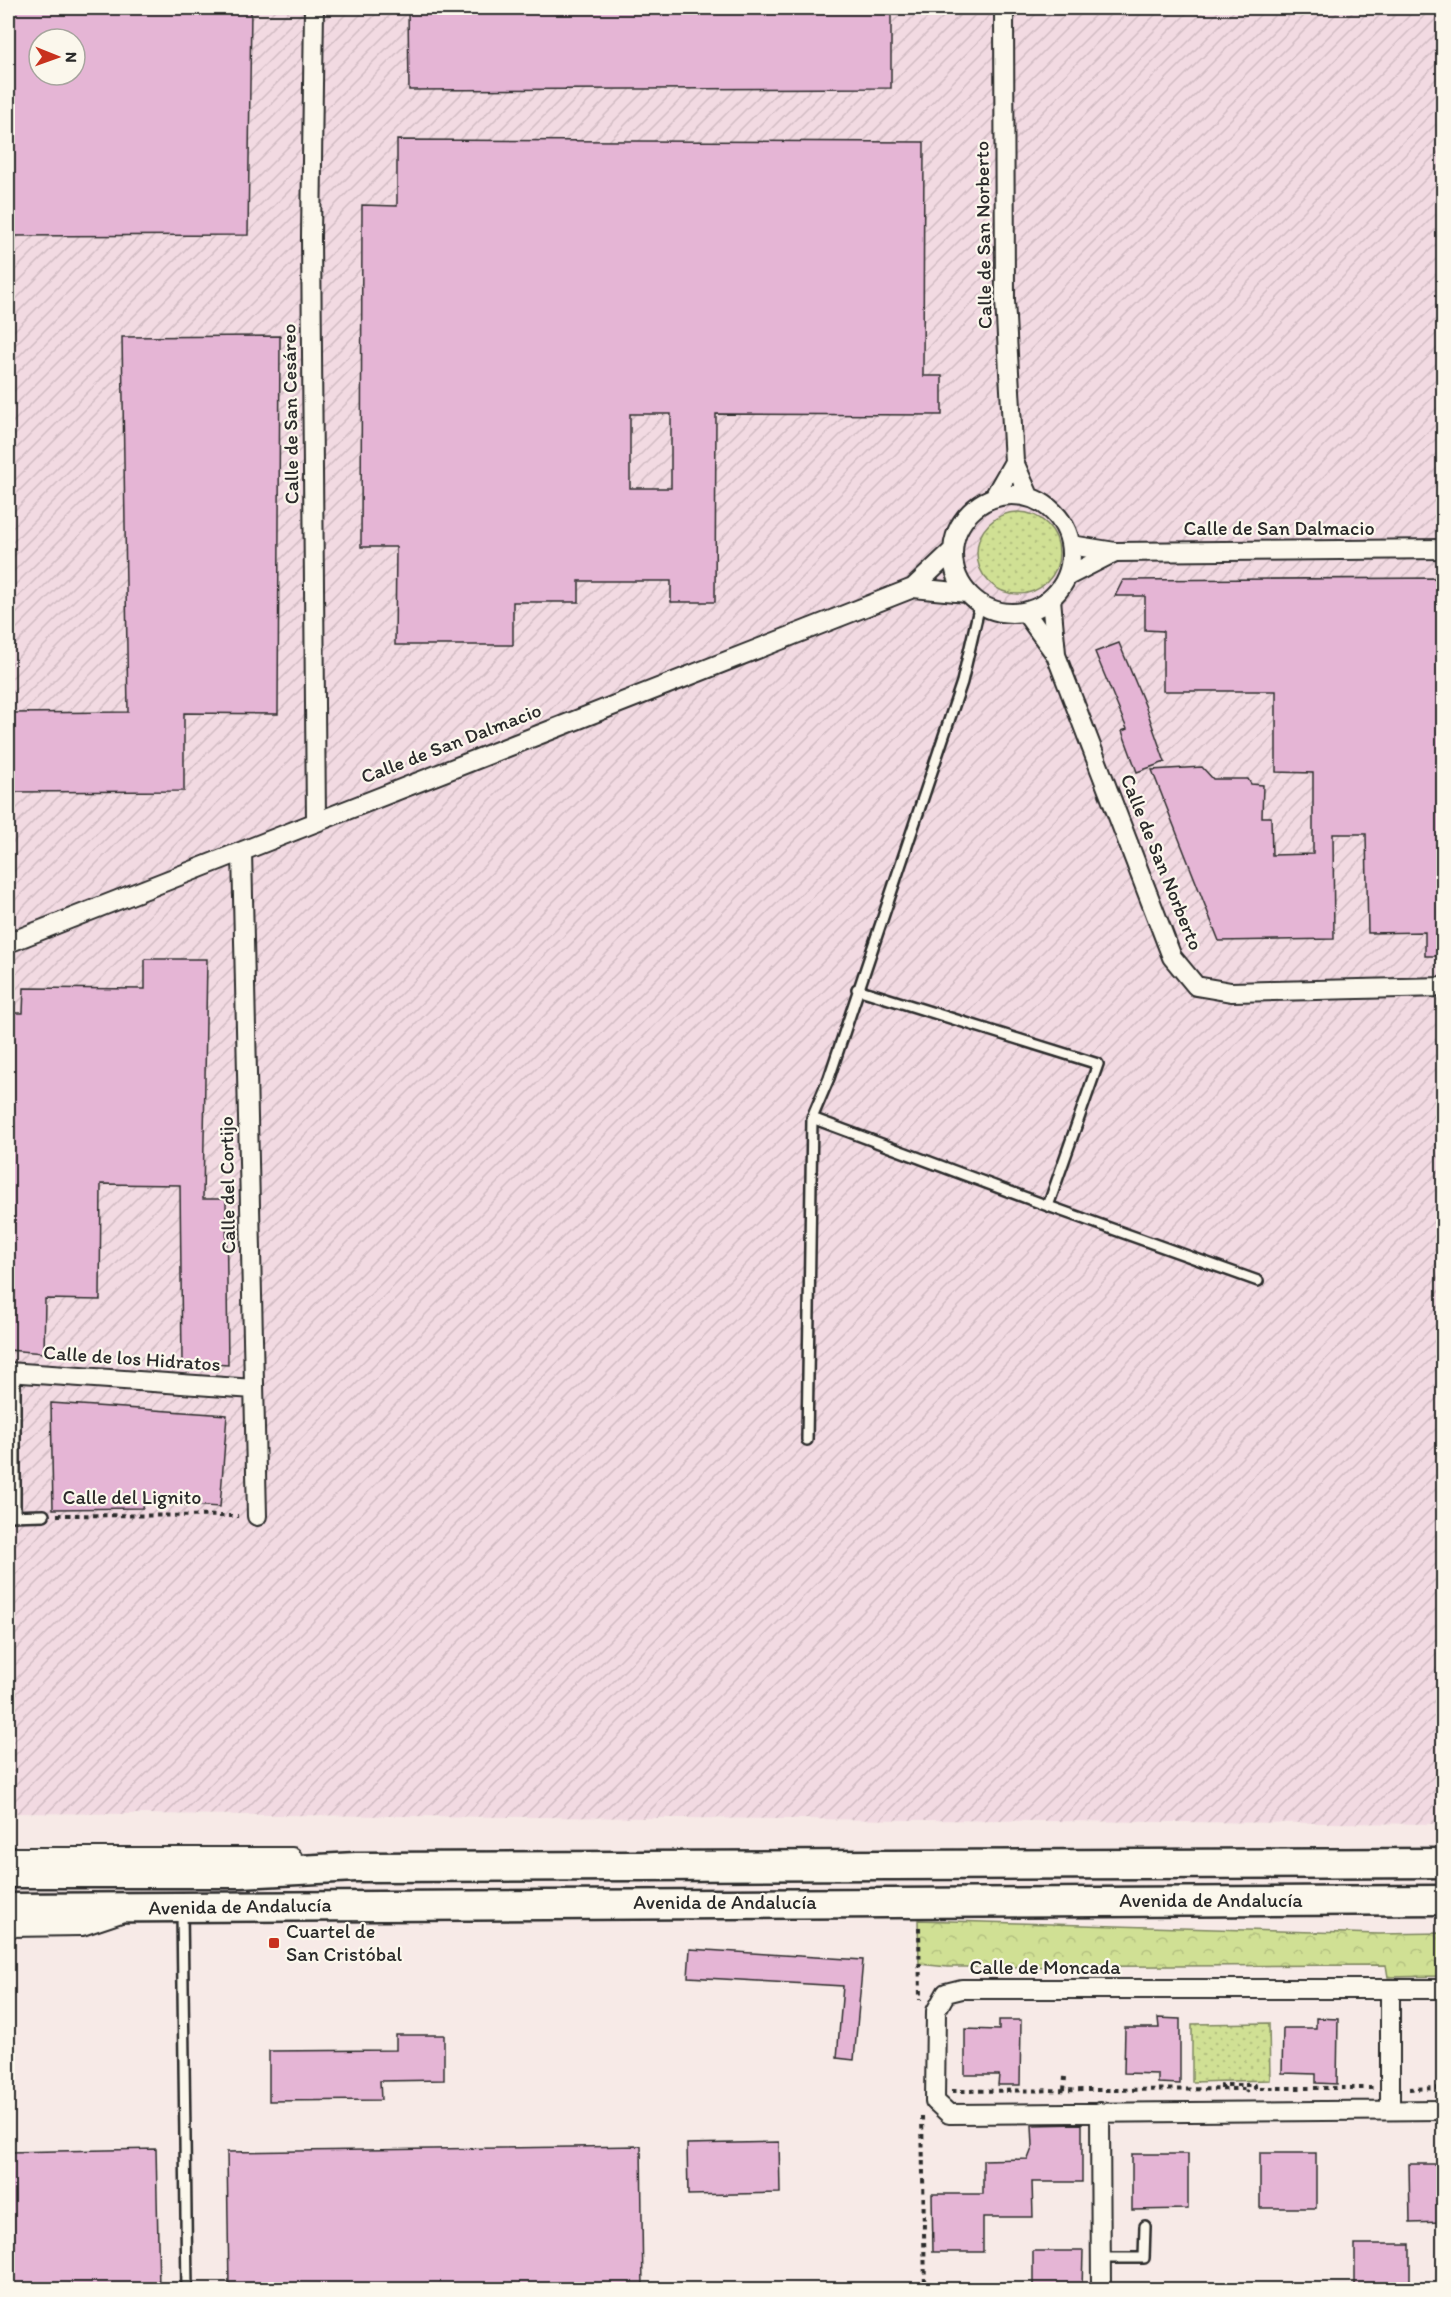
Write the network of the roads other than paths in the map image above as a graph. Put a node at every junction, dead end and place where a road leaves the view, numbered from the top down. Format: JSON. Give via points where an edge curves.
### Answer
{"nodes":[{"id":1,"x":314,"y":8,"type":"edge"},
{"id":2,"x":1004,"y":8,"type":"edge"},
{"id":3,"x":1014,"y":462,"type":"junction"},
{"id":4,"x":1029,"y":496,"type":"junction"},
{"id":5,"x":994,"y":497,"type":"junction"},
{"id":6,"x":1071,"y":545,"type":"junction"},
{"id":7,"x":1443,"y":549,"type":"edge"},
{"id":8,"x":953,"y":550,"type":"junction"},
{"id":9,"x":1115,"y":552,"type":"junction"},
{"id":10,"x":1068,"y":576,"type":"junction"},
{"id":11,"x":913,"y":588,"type":"junction"},
{"id":12,"x":974,"y":598,"type":"junction"},
{"id":13,"x":1051,"y":599,"type":"junction"},
{"id":14,"x":1025,"y":612,"type":"junction"},
{"id":15,"x":1056,"y":655,"type":"junction"},
{"id":16,"x":316,"y":820,"type":"junction"},
{"id":17,"x":242,"y":852,"type":"junction"},
{"id":18,"x":8,"y":943,"type":"edge"},
{"id":19,"x":1443,"y":987,"type":"edge"},
{"id":20,"x":857,"y":989,"type":"junction"},
{"id":21,"x":812,"y":1118,"type":"junction"},
{"id":22,"x":1048,"y":1206,"type":"junction"},
{"id":23,"x":1258,"y":1281,"type":"dead end"},
{"id":24,"x":11,"y":1372,"type":"edge"},
{"id":25,"x":254,"y":1389,"type":"junction"},
{"id":26,"x":807,"y":1440,"type":"dead end"},
{"id":27,"x":44,"y":1515,"type":"road end"},
{"id":28,"x":11,"y":1516,"type":"edge"},
{"id":29,"x":257,"y":1516,"type":"road end"},
{"id":30,"x":8,"y":1857,"type":"edge"},
{"id":31,"x":1443,"y":1863,"type":"edge"},
{"id":32,"x":356,"y":1867,"type":"junction"},
{"id":33,"x":8,"y":1873,"type":"edge"},
{"id":34,"x":1443,"y":1900,"type":"edge"},
{"id":35,"x":182,"y":1906,"type":"junction"},
{"id":36,"x":139,"y":1907,"type":"junction"},
{"id":37,"x":8,"y":1908,"type":"edge"},
{"id":38,"x":8,"y":1927,"type":"edge"},
{"id":39,"x":1443,"y":1989,"type":"edge"},
{"id":40,"x":1390,"y":1990,"type":"junction"},
{"id":41,"x":1390,"y":2110,"type":"junction"},
{"id":42,"x":1443,"y":2110,"type":"edge"},
{"id":43,"x":1100,"y":2112,"type":"junction"},
{"id":44,"x":1145,"y":2226,"type":"dead end"},
{"id":45,"x":1100,"y":2258,"type":"junction"},
{"id":46,"x":187,"y":2289,"type":"edge"},
{"id":47,"x":1101,"y":2289,"type":"edge"}],
"edges":[{"from":1,"to":16,"type":"street","name":"Calle de San Cesáreo","via":[[311,237]]},
{"from":2,"to":3,"type":"street","name":"Calle de San Norberto","via":[[1005,300]]},
{"from":3,"to":4,"type":"street","name":"Calle de San Norberto"},
{"from":3,"to":5,"type":"street"},
{"from":4,"to":5,"type":"street"},
{"from":4,"to":6,"type":"street","via":[[1049,507],[1064,524]]},
{"from":5,"to":8,"type":"street","via":[[974,508],[959,527]]},
{"from":6,"to":9,"type":"street","name":"Calle de San Dalmacio"},
{"from":6,"to":10,"type":"street"},
{"from":7,"to":9,"type":"street","name":"Calle de San Dalmacio"},
{"from":8,"to":11,"type":"street","name":"Calle de San Dalmacio"},
{"from":8,"to":12,"type":"street","via":[[956,573]]},
{"from":9,"to":10,"type":"street","name":"Calle de San Dalmacio"},
{"from":10,"to":13,"type":"street"},
{"from":11,"to":12,"type":"street","name":"Calle de San Dalmacio"},
{"from":11,"to":16,"type":"street","name":"Calle de San Dalmacio"},
{"from":12,"to":14,"type":"street","via":[[1002,612]]},
{"from":12,"to":20,"type":"lane","via":[[962,682]]},
{"from":13,"to":14,"type":"street"},
{"from":13,"to":15,"type":"street","name":"Calle de San Norberto"},
{"from":14,"to":15,"type":"street","name":"Calle de San Norberto"},
{"from":15,"to":19,"type":"street","name":"Calle de San Norberto","via":[[1173,957],[1196,986],[1231,992]]},
{"from":16,"to":17,"type":"street","name":"Calle de San Dalmacio"},
{"from":17,"to":18,"type":"street","name":"Calle de San Dalmacio"},
{"from":17,"to":25,"type":"street","name":"Calle del Cortijo"},
{"from":20,"to":21,"type":"lane"},
{"from":20,"to":22,"type":"lane","via":[[1098,1064]]},
{"from":21,"to":22,"type":"lane"},
{"from":21,"to":26,"type":"lane"},
{"from":22,"to":23,"type":"lane"},
{"from":24,"to":25,"type":"street","name":"Calle de los Hidratos"},
{"from":24,"to":28,"type":"lane"},
{"from":25,"to":29,"type":"street","name":"Calle del Cortijo"},
{"from":27,"to":28,"type":"lane","name":"Calle del Lignito"},
{"from":30,"to":32,"type":"street","name":"Avenida de Andalucía","via":[[306,1857]]},
{"from":31,"to":32,"type":"main road","name":"Avenida de Andalucía"},
{"from":32,"to":33,"type":"main road","name":"Avenida de Andalucía","via":[[241,1873]]},
{"from":34,"to":35,"type":"main road","name":"Avenida de Andalucía"},
{"from":35,"to":36,"type":"main road","name":"Avenida de Andalucía"},
{"from":35,"to":46,"type":"lane"},
{"from":36,"to":37,"type":"main road","name":"Avenida de Andalucía"},
{"from":36,"to":38,"type":"street","via":[[82,1926]]},
{"from":39,"to":40,"type":"street","name":"Calle de Moncada"},
{"from":40,"to":41,"type":"street"},
{"from":40,"to":43,"type":"street","name":"Calle de Moncada","via":[[962,1989],[946,1993],[936,2011],[935,2101],[950,2114]]},
{"from":41,"to":42,"type":"street"},
{"from":41,"to":43,"type":"street"},
{"from":43,"to":45,"type":"street"},
{"from":44,"to":45,"type":"lane","via":[[1144,2258]]},
{"from":45,"to":47,"type":"street"}]}
